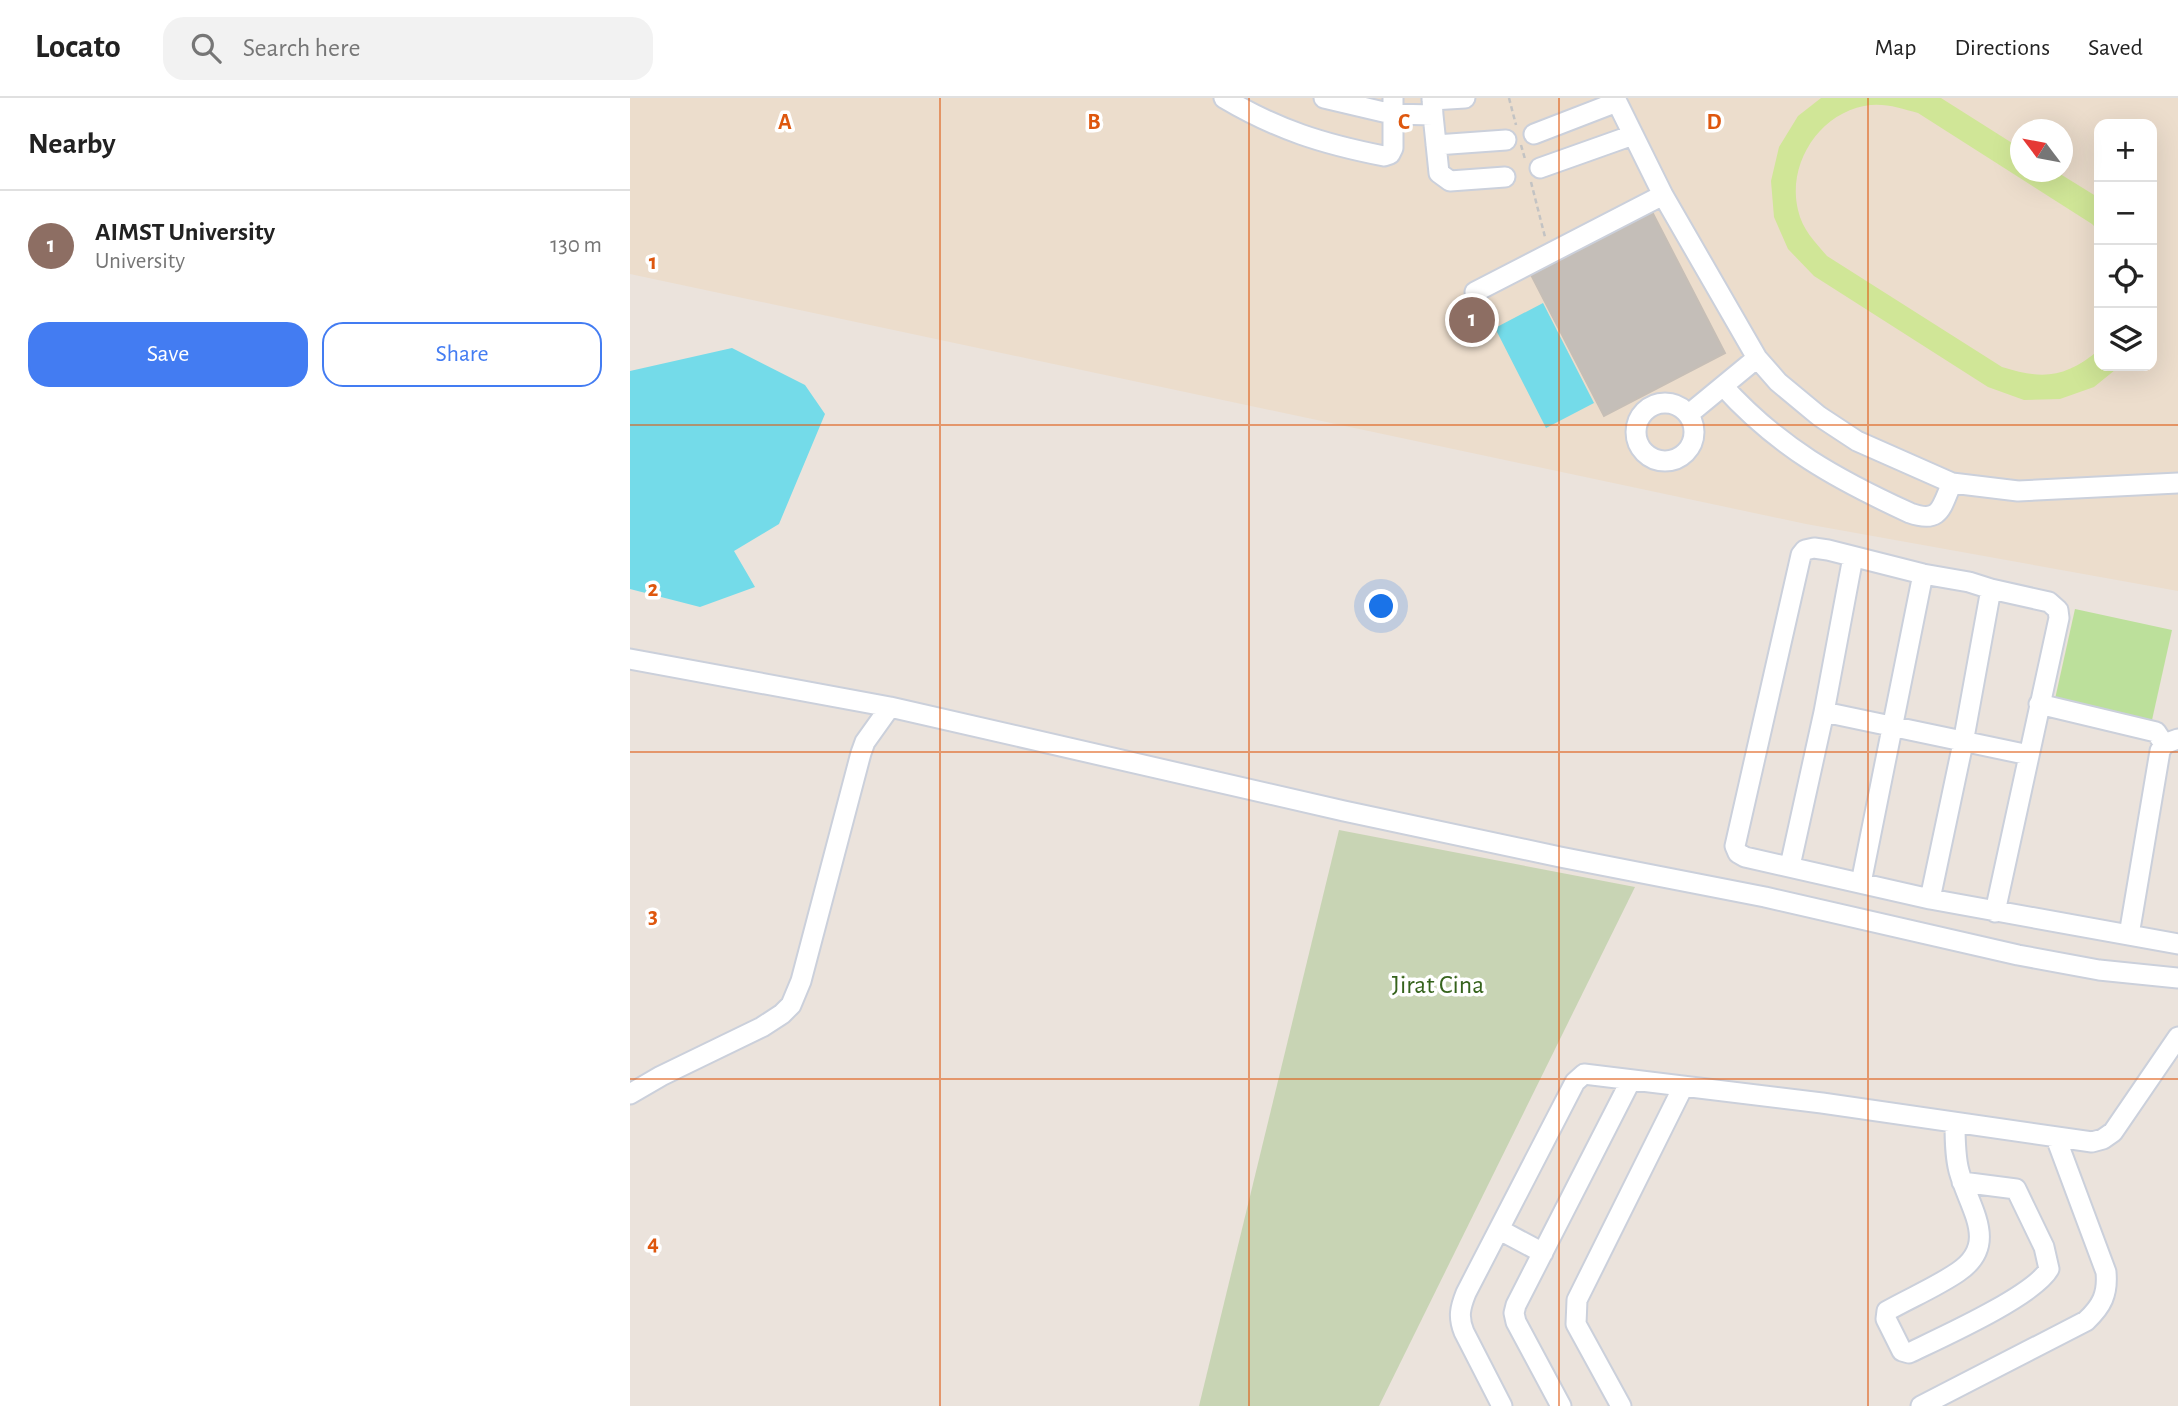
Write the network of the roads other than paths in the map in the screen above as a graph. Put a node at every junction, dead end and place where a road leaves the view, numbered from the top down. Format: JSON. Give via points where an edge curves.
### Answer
{"nodes":[{"id":1,"x":1224,"y":98,"type":"edge"},
{"id":2,"x":1324,"y":98,"type":"edge"},
{"id":3,"x":1465,"y":98,"type":"edge"},
{"id":4,"x":1616,"y":100,"type":"edge"},
{"id":5,"x":1433,"y":104,"type":"edge"},
{"id":6,"x":1392,"y":106,"type":"edge"},
{"id":7,"x":1534,"y":134,"type":"dead end"},
{"id":8,"x":1633,"y":135,"type":"junction"},
{"id":9,"x":1506,"y":140,"type":"dead end"},
{"id":10,"x":1436,"y":145,"type":"junction"},
{"id":11,"x":1540,"y":168,"type":"dead end"},
{"id":12,"x":1505,"y":177,"type":"dead end"},
{"id":13,"x":1663,"y":195,"type":"junction"},
{"id":14,"x":1475,"y":292,"type":"dead end"},
{"id":15,"x":1757,"y":358,"type":"junction"},
{"id":16,"x":1723,"y":386,"type":"junction"},
{"id":17,"x":1689,"y":414,"type":"dead end"},
{"id":18,"x":1952,"y":483,"type":"junction"},
{"id":19,"x":2178,"y":483,"type":"edge"},
{"id":20,"x":1853,"y":557,"type":"junction"},
{"id":21,"x":1923,"y":574,"type":"junction"},
{"id":22,"x":1991,"y":589,"type":"junction"},
{"id":23,"x":630,"y":659,"type":"edge"},
{"id":24,"x":2039,"y":704,"type":"junction"},
{"id":25,"x":890,"y":707,"type":"junction"},
{"id":26,"x":1825,"y":712,"type":"junction"},
{"id":27,"x":1893,"y":727,"type":"junction"},
{"id":28,"x":2171,"y":741,"type":"edge"},
{"id":29,"x":1963,"y":743,"type":"junction"},
{"id":30,"x":2029,"y":755,"type":"junction"},
{"id":31,"x":1790,"y":866,"type":"junction"},
{"id":32,"x":1861,"y":883,"type":"junction"},
{"id":33,"x":1930,"y":899,"type":"junction"},
{"id":34,"x":1995,"y":912,"type":"junction"},
{"id":35,"x":2129,"y":935,"type":"junction"},
{"id":36,"x":2178,"y":944,"type":"edge"},
{"id":37,"x":2178,"y":978,"type":"edge"},
{"id":38,"x":2178,"y":1037,"type":"edge"},
{"id":39,"x":1631,"y":1080,"type":"junction"},
{"id":40,"x":1683,"y":1087,"type":"junction"},
{"id":41,"x":630,"y":1094,"type":"edge"},
{"id":42,"x":1955,"y":1123,"type":"junction"},
{"id":43,"x":2056,"y":1138,"type":"junction"},
{"id":44,"x":1962,"y":1182,"type":"junction"},
{"id":45,"x":1500,"y":1230,"type":"junction"},
{"id":46,"x":1543,"y":1253,"type":"junction"},
{"id":47,"x":1502,"y":1406,"type":"edge"},
{"id":48,"x":1562,"y":1406,"type":"edge"},
{"id":49,"x":1621,"y":1406,"type":"edge"},
{"id":50,"x":1921,"y":1406,"type":"edge"}],
"edges":[{"from":1,"to":6,"type":"street","via":[[1254,116],[1328,145],[1384,156],[1393,148]]},
{"from":2,"to":6,"type":"street"},
{"from":3,"to":5,"type":"street"},
{"from":4,"to":7,"type":"street"},
{"from":4,"to":8,"type":"street"},
{"from":5,"to":6,"type":"street"},
{"from":5,"to":10,"type":"street"},
{"from":8,"to":11,"type":"street"},
{"from":8,"to":13,"type":"street"},
{"from":9,"to":10,"type":"street"},
{"from":10,"to":12,"type":"street","via":[[1439,173],[1450,181]]},
{"from":13,"to":14,"type":"street"},
{"from":13,"to":15,"type":"street"},
{"from":15,"to":16,"type":"street"},
{"from":15,"to":18,"type":"street","via":[[1819,416],[1857,441]]},
{"from":16,"to":17,"type":"street"},
{"from":16,"to":18,"type":"street","via":[[1767,430],[1820,468],[1910,513],[1934,517]]},
{"from":18,"to":19,"type":"street","via":[[2018,491]]},
{"from":20,"to":21,"type":"street"},
{"from":20,"to":26,"type":"street"},
{"from":20,"to":31,"type":"street","via":[[1814,548],[1801,555],[1735,846],[1745,857]]},
{"from":21,"to":22,"type":"street"},
{"from":21,"to":27,"type":"street"},
{"from":22,"to":24,"type":"street","via":[[2049,602],[2058,610]]},
{"from":22,"to":29,"type":"street"},
{"from":23,"to":25,"type":"street"},
{"from":24,"to":28,"type":"street","via":[[2156,732]]},
{"from":24,"to":30,"type":"street"},
{"from":25,"to":37,"type":"street","via":[[1357,814],[1765,897],[2018,955]]},
{"from":25,"to":41,"type":"street","via":[[861,754],[804,972],[791,1005],[762,1027]]},
{"from":26,"to":27,"type":"street"},
{"from":26,"to":31,"type":"street"},
{"from":27,"to":29,"type":"street"},
{"from":27,"to":32,"type":"street"},
{"from":28,"to":35,"type":"street","via":[[2160,751]]},
{"from":29,"to":30,"type":"street"},
{"from":29,"to":33,"type":"street"},
{"from":30,"to":34,"type":"street"},
{"from":31,"to":32,"type":"street"},
{"from":32,"to":33,"type":"street"},
{"from":33,"to":34,"type":"street"},
{"from":34,"to":35,"type":"street"},
{"from":35,"to":36,"type":"street"},
{"from":38,"to":43,"type":"street","via":[[2113,1132],[2092,1142]]},
{"from":39,"to":40,"type":"street"},
{"from":39,"to":45,"type":"street","via":[[1584,1074],[1579,1078]]},
{"from":39,"to":46,"type":"street"},
{"from":40,"to":42,"type":"street"},
{"from":40,"to":49,"type":"street","via":[[1577,1300],[1576,1324]]},
{"from":42,"to":43,"type":"street"},
{"from":42,"to":44,"type":"street"},
{"from":43,"to":50,"type":"street","via":[[2106,1272],[2103,1301],[2086,1321]]},
{"from":44,"to":44,"type":"street","via":[[1981,1233],[1976,1255],[1958,1272],[1887,1311],[1886,1319],[1902,1351],[1909,1353],[2033,1288],[2049,1269],[2044,1247],[2015,1189]]},
{"from":45,"to":46,"type":"street"},
{"from":45,"to":47,"type":"street","via":[[1466,1293],[1460,1321]]},
{"from":46,"to":48,"type":"street","via":[[1514,1313]]}]}
